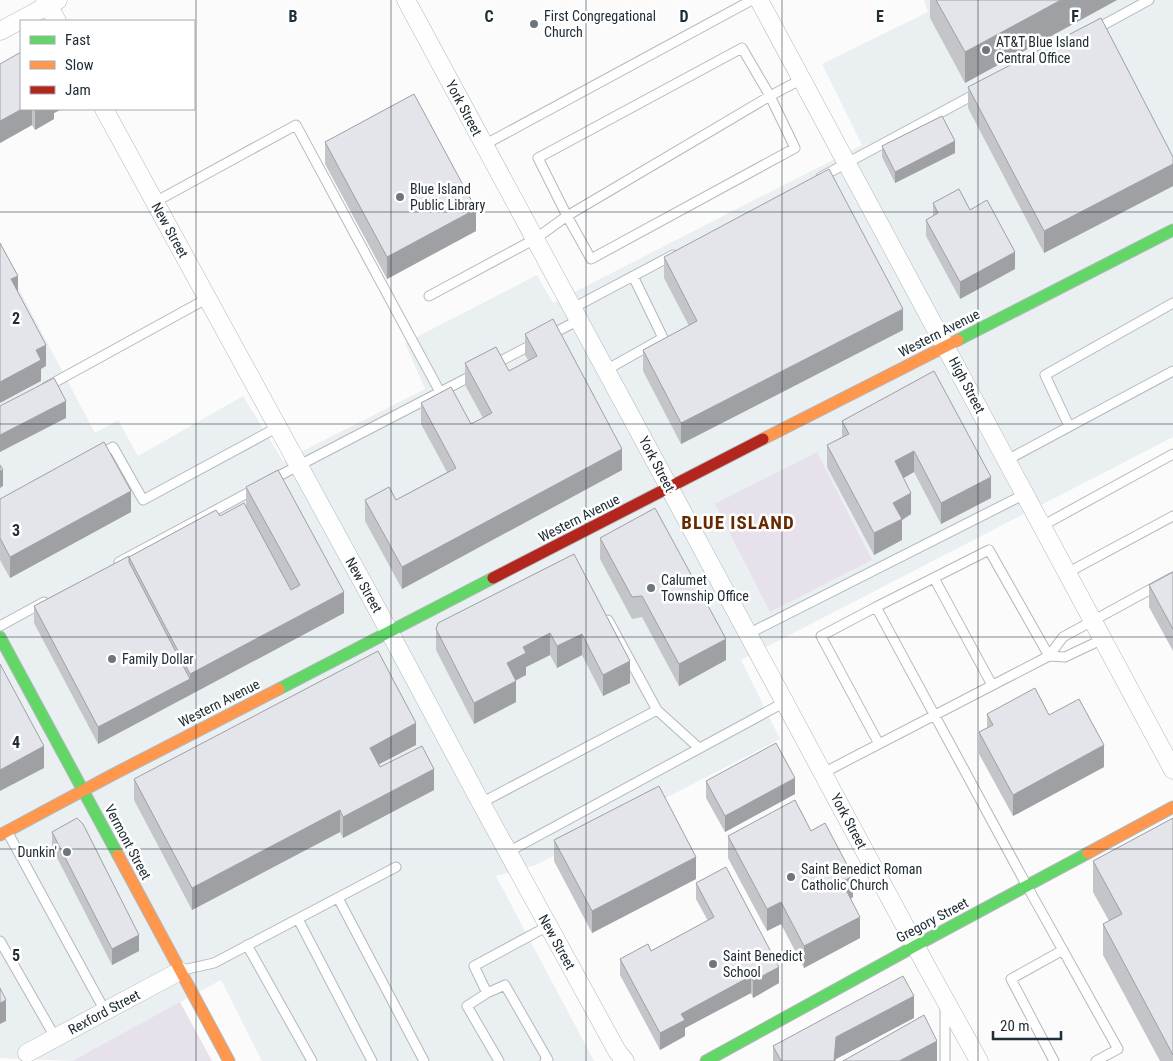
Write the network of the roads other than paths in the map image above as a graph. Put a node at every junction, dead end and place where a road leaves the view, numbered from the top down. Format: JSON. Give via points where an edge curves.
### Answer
{"nodes":[{"id":1,"x":406,"y":0,"type":"edge"},
{"id":2,"x":752,"y":0,"type":"edge"},
{"id":3,"x":759,"y":0,"type":"edge"},
{"id":4,"x":1149,"y":0,"type":"edge"},
{"id":5,"x":50,"y":2,"type":"edge"},
{"id":6,"x":57,"y":20,"type":"edge"},
{"id":7,"x":0,"y":32,"type":"edge"},
{"id":8,"x":1089,"y":33,"type":"edge"},
{"id":9,"x":802,"y":79,"type":"junction"},
{"id":10,"x":985,"y":88,"type":"edge"},
{"id":11,"x":770,"y":96,"type":"junction"},
{"id":12,"x":105,"y":110,"type":"edge"},
{"id":13,"x":484,"y":145,"type":"junction"},
{"id":14,"x":847,"y":163,"type":"junction"},
{"id":15,"x":813,"y":181,"type":"edge"},
{"id":16,"x":155,"y":202,"type":"junction"},
{"id":17,"x":567,"y":216,"type":"junction"},
{"id":18,"x":1173,"y":230,"type":"edge"},
{"id":19,"x":536,"y":239,"type":"junction"},
{"id":20,"x":685,"y":249,"type":"edge"},
{"id":21,"x":633,"y":276,"type":"junction"},
{"id":22,"x":429,"y":296,"type":"dead end"},
{"id":23,"x":208,"y":298,"type":"junction"},
{"id":24,"x":1173,"y":303,"type":"edge"},
{"id":25,"x":576,"y":314,"type":"junction"},
{"id":26,"x":946,"y":346,"type":"junction"},
{"id":27,"x":606,"y":370,"type":"junction"},
{"id":28,"x":1173,"y":371,"type":"edge"},
{"id":29,"x":440,"y":392,"type":"junction"},
{"id":30,"x":35,"y":394,"type":"edge"},
{"id":31,"x":1069,"y":426,"type":"junction"},
{"id":32,"x":278,"y":427,"type":"junction"},
{"id":33,"x":1173,"y":454,"type":"edge"},
{"id":34,"x":1007,"y":460,"type":"junction"},
{"id":35,"x":87,"y":462,"type":"edge"},
{"id":36,"x":299,"y":465,"type":"junction"},
{"id":37,"x":670,"y":487,"type":"junction"},
{"id":38,"x":1025,"y":494,"type":"junction"},
{"id":39,"x":1173,"y":516,"type":"edge"},
{"id":40,"x":1042,"y":526,"type":"junction"},
{"id":41,"x":110,"y":566,"type":"edge"},
{"id":42,"x":1067,"y":573,"type":"junction"},
{"id":43,"x":1173,"y":577,"type":"edge"},
{"id":44,"x":934,"y":578,"type":"junction"},
{"id":45,"x":49,"y":599,"type":"edge"},
{"id":46,"x":876,"y":607,"type":"junction"},
{"id":47,"x":602,"y":609,"type":"edge"},
{"id":48,"x":1093,"y":621,"type":"junction"},
{"id":49,"x":0,"y":626,"type":"edge"},
{"id":50,"x":390,"y":632,"type":"junction"},
{"id":51,"x":748,"y":634,"type":"junction"},
{"id":52,"x":0,"y":637,"type":"edge"},
{"id":53,"x":1103,"y":639,"type":"junction"},
{"id":54,"x":1049,"y":656,"type":"junction"},
{"id":55,"x":992,"y":685,"type":"junction"},
{"id":56,"x":785,"y":702,"type":"junction"},
{"id":57,"x":657,"y":710,"type":"junction"},
{"id":58,"x":934,"y":715,"type":"junction"},
{"id":59,"x":879,"y":744,"type":"junction"},
{"id":60,"x":699,"y":748,"type":"junction"},
{"id":61,"x":1173,"y":770,"type":"edge"},
{"id":62,"x":823,"y":773,"type":"junction"},
{"id":63,"x":83,"y":790,"type":"junction"},
{"id":64,"x":481,"y":804,"type":"junction"},
{"id":65,"x":1173,"y":807,"type":"edge"},
{"id":66,"x":4,"y":833,"type":"edge"},
{"id":67,"x":508,"y":852,"type":"junction"},
{"id":68,"x":396,"y":868,"type":"dead end"},
{"id":69,"x":1027,"y":886,"type":"junction"},
{"id":70,"x":338,"y":898,"type":"junction"},
{"id":71,"x":298,"y":919,"type":"junction"},
{"id":72,"x":548,"y":926,"type":"junction"},
{"id":73,"x":0,"y":941,"type":"edge"},
{"id":74,"x":247,"y":946,"type":"junction"},
{"id":75,"x":916,"y":946,"type":"junction"},
{"id":76,"x":1063,"y":950,"type":"junction"},
{"id":77,"x":180,"y":971,"type":"junction"},
{"id":78,"x":487,"y":993,"type":"junction"},
{"id":79,"x":945,"y":999,"type":"junction"},
{"id":80,"x":105,"y":1011,"type":"junction"},
{"id":81,"x":56,"y":1038,"type":"junction"},
{"id":82,"x":27,"y":1053,"type":"dead end"},
{"id":83,"x":727,"y":1056,"type":"edge"},
{"id":84,"x":229,"y":1061,"type":"edge"},
{"id":85,"x":312,"y":1061,"type":"edge"},
{"id":86,"x":372,"y":1061,"type":"edge"},
{"id":87,"x":424,"y":1061,"type":"edge"},
{"id":88,"x":499,"y":1061,"type":"edge"},
{"id":89,"x":545,"y":1061,"type":"edge"},
{"id":90,"x":625,"y":1061,"type":"edge"},
{"id":91,"x":706,"y":1061,"type":"edge"},
{"id":92,"x":945,"y":1061,"type":"edge"},
{"id":93,"x":979,"y":1061,"type":"edge"},
{"id":94,"x":1054,"y":1061,"type":"edge"},
{"id":95,"x":1096,"y":1061,"type":"edge"}],
"edges":[{"from":1,"to":13,"type":"street","name":"York Street"},
{"from":2,"to":13,"type":"lane"},
{"from":3,"to":9,"type":"street","name":"High Street"},
{"from":4,"to":8,"type":"lane"},
{"from":5,"to":6,"type":"street"},
{"from":5,"to":7,"type":"street"},
{"from":9,"to":11,"type":"lane"},
{"from":9,"to":14,"type":"street","name":"High Street"},
{"from":10,"to":14,"type":"lane"},
{"from":11,"to":17,"type":"lane"},
{"from":11,"to":17,"type":"lane","via":[[795,148],[591,258]]},
{"from":11,"to":17,"type":"lane","via":[[742,48],[538,158]]},
{"from":12,"to":16,"type":"street","name":"New Street"},
{"from":13,"to":19,"type":"street","name":"York Street"},
{"from":14,"to":15,"type":"lane"},
{"from":14,"to":26,"type":"street","name":"High Street"},
{"from":16,"to":23,"type":"street","name":"New Street"},
{"from":16,"to":29,"type":"lane","via":[[296,125]]},
{"from":17,"to":19,"type":"lane"},
{"from":18,"to":26,"type":"main road","name":"Western Avenue"},
{"from":19,"to":22,"type":"lane"},
{"from":19,"to":25,"type":"street","name":"York Street"},
{"from":20,"to":21,"type":"lane"},
{"from":21,"to":25,"type":"lane"},
{"from":21,"to":27,"type":"lane","via":[[663,338]]},
{"from":23,"to":30,"type":"lane"},
{"from":23,"to":32,"type":"street","name":"New Street"},
{"from":24,"to":31,"type":"lane","via":[[1045,375]]},
{"from":25,"to":27,"type":"street","name":"York Street"},
{"from":25,"to":29,"type":"lane"},
{"from":26,"to":34,"type":"street","name":"High Street"},
{"from":26,"to":37,"type":"main road","name":"Western Avenue"},
{"from":27,"to":37,"type":"street","name":"York Street"},
{"from":28,"to":31,"type":"lane"},
{"from":29,"to":36,"type":"lane"},
{"from":31,"to":34,"type":"lane"},
{"from":32,"to":35,"type":"lane","via":[[143,500],[112,447]]},
{"from":32,"to":36,"type":"street","name":"New Street"},
{"from":33,"to":40,"type":"lane"},
{"from":34,"to":38,"type":"street","name":"High Street"},
{"from":36,"to":41,"type":"lane"},
{"from":36,"to":50,"type":"street","name":"New Street"},
{"from":37,"to":50,"type":"main road","name":"Western Avenue","via":[[568,546]]},
{"from":37,"to":51,"type":"street","name":"York Street"},
{"from":38,"to":40,"type":"street","name":"High Street"},
{"from":38,"to":51,"type":"lane"},
{"from":39,"to":42,"type":"lane"},
{"from":40,"to":42,"type":"street","name":"High Street"},
{"from":42,"to":48,"type":"street","name":"High Street"},
{"from":43,"to":48,"type":"lane"},
{"from":44,"to":46,"type":"lane"},
{"from":44,"to":54,"type":"lane","via":[[989,550]]},
{"from":44,"to":55,"type":"lane"},
{"from":45,"to":49,"type":"lane"},
{"from":46,"to":58,"type":"lane"},
{"from":46,"to":59,"type":"lane","via":[[821,636]]},
{"from":47,"to":57,"type":"lane"},
{"from":48,"to":53,"type":"street","name":"High Street"},
{"from":48,"to":54,"type":"lane","via":[[1063,637]]},
{"from":50,"to":63,"type":"main road","name":"Western Avenue"},
{"from":50,"to":64,"type":"street","name":"New Street"},
{"from":51,"to":56,"type":"street","name":"York Street"},
{"from":52,"to":63,"type":"main road","name":"Vermont Street"},
{"from":53,"to":54,"type":"lane","via":[[1065,658]]},
{"from":53,"to":61,"type":"street","name":"High Street"},
{"from":54,"to":55,"type":"lane"},
{"from":55,"to":58,"type":"lane"},
{"from":56,"to":60,"type":"lane"},
{"from":56,"to":62,"type":"street","name":"York Street"},
{"from":57,"to":60,"type":"lane"},
{"from":57,"to":64,"type":"lane"},
{"from":58,"to":59,"type":"lane"},
{"from":58,"to":69,"type":"lane"},
{"from":59,"to":62,"type":"lane"},
{"from":60,"to":67,"type":"lane"},
{"from":62,"to":75,"type":"street","name":"York Street"},
{"from":63,"to":66,"type":"main road","name":"Western Avenue"},
{"from":63,"to":77,"type":"main road","name":"Vermont Street"},
{"from":64,"to":67,"type":"street","name":"New Street"},
{"from":65,"to":69,"type":"main road","name":"Gregory Street"},
{"from":66,"to":80,"type":"lane"},
{"from":67,"to":72,"type":"street","name":"New Street"},
{"from":68,"to":70,"type":"lane"},
{"from":69,"to":75,"type":"main road","name":"Gregory Street"},
{"from":69,"to":76,"type":"lane"},
{"from":70,"to":71,"type":"lane"},
{"from":70,"to":87,"type":"lane"},
{"from":71,"to":74,"type":"lane"},
{"from":71,"to":86,"type":"lane"},
{"from":72,"to":78,"type":"lane","via":[[474,966]]},
{"from":72,"to":90,"type":"street","name":"New Street"},
{"from":73,"to":81,"type":"lane"},
{"from":74,"to":77,"type":"lane","via":[[214,963]]},
{"from":74,"to":85,"type":"lane"},
{"from":75,"to":79,"type":"street","name":"York Street"},
{"from":75,"to":83,"type":"main road","name":"Gregory Street"},
{"from":76,"to":94,"type":"lane","via":[[1011,979]]},
{"from":76,"to":95,"type":"lane","via":[[1118,1048]]},
{"from":77,"to":80,"type":"street","name":"Rexford Street"},
{"from":77,"to":84,"type":"main road","name":"Vermont Street"},
{"from":78,"to":88,"type":"lane","via":[[467,1006]]},
{"from":78,"to":89,"type":"lane","via":[[505,985],[548,1060]]},
{"from":79,"to":92,"type":"lane"},
{"from":79,"to":93,"type":"street","name":"York Street"},
{"from":80,"to":81,"type":"street","name":"Rexford Street"},
{"from":81,"to":82,"type":"street","name":"Rexford Street"},
{"from":83,"to":91,"type":"main road","name":"Gregory Street"}]}
